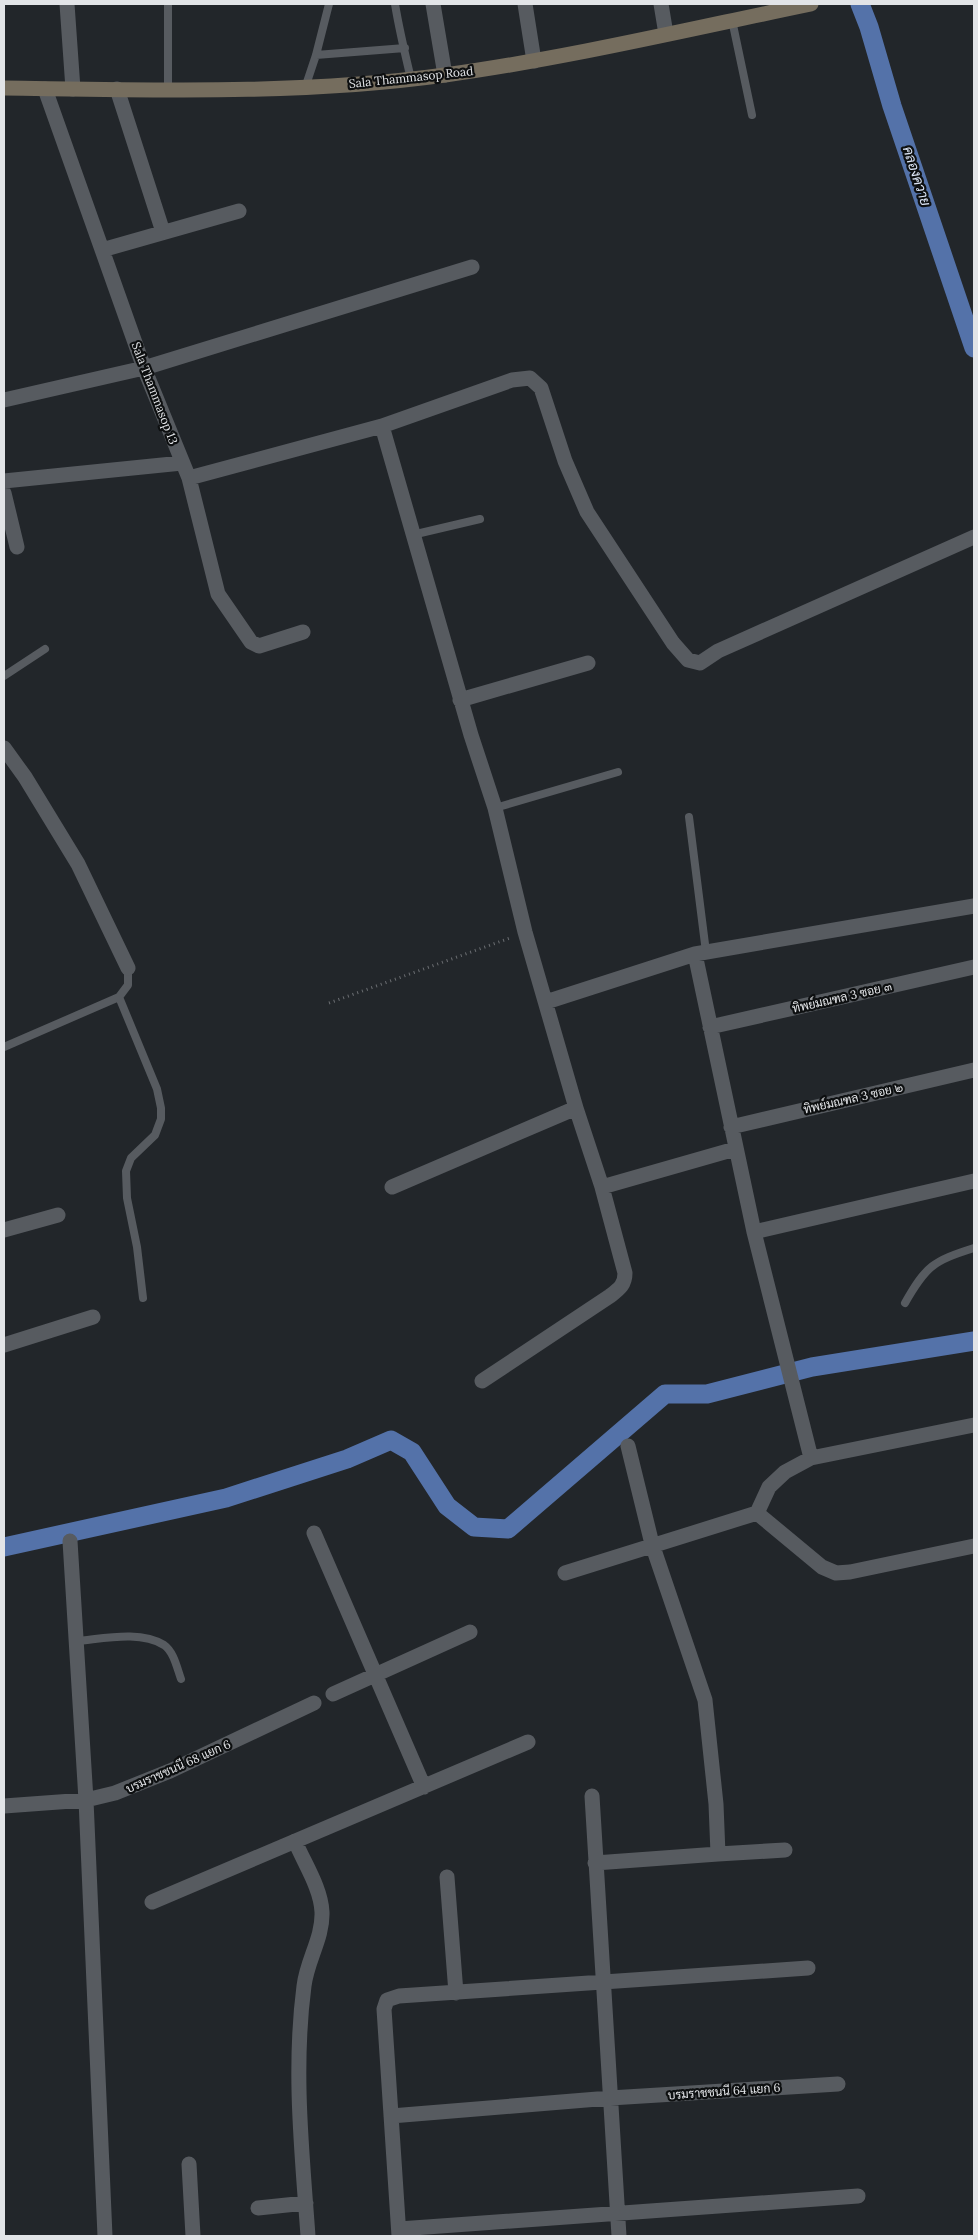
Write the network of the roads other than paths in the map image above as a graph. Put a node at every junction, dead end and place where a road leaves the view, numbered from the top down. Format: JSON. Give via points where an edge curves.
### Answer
{"nodes":[{"id":1,"x":67,"y":4,"type":"edge"},
{"id":2,"x":168,"y":4,"type":"edge"},
{"id":3,"x":329,"y":4,"type":"edge"},
{"id":4,"x":395,"y":4,"type":"edge"},
{"id":5,"x":433,"y":4,"type":"edge"},
{"id":6,"x":525,"y":4,"type":"edge"},
{"id":7,"x":661,"y":4,"type":"edge"},
{"id":8,"x":811,"y":4,"type":"edge"},
{"id":9,"x":732,"y":20,"type":"junction"},
{"id":10,"x":666,"y":34,"type":"junction"},
{"id":11,"x":405,"y":48,"type":"junction"},
{"id":12,"x":316,"y":55,"type":"junction"},
{"id":13,"x":534,"y":61,"type":"junction"},
{"id":14,"x":445,"y":75,"type":"junction"},
{"id":15,"x":411,"y":79,"type":"junction"},
{"id":16,"x":4,"y":88,"type":"edge"},
{"id":17,"x":305,"y":88,"type":"junction"},
{"id":18,"x":45,"y":89,"type":"junction"},
{"id":19,"x":72,"y":89,"type":"junction"},
{"id":20,"x":117,"y":89,"type":"junction"},
{"id":21,"x":168,"y":89,"type":"junction"},
{"id":22,"x":752,"y":116,"type":"dead end"},
{"id":23,"x":239,"y":210,"type":"dead end"},
{"id":24,"x":163,"y":232,"type":"junction"},
{"id":25,"x":102,"y":250,"type":"junction"},
{"id":26,"x":472,"y":267,"type":"dead end"},
{"id":27,"x":144,"y":368,"type":"junction"},
{"id":28,"x":4,"y":400,"type":"edge"},
{"id":29,"x":382,"y":426,"type":"junction"},
{"id":30,"x":182,"y":463,"type":"junction"},
{"id":31,"x":189,"y":478,"type":"junction"},
{"id":32,"x":4,"y":481,"type":"edge"},
{"id":33,"x":4,"y":493,"type":"edge"},
{"id":34,"x":480,"y":520,"type":"dead end"},
{"id":35,"x":412,"y":535,"type":"junction"},
{"id":36,"x":974,"y":537,"type":"edge"},
{"id":37,"x":17,"y":548,"type":"dead end"},
{"id":38,"x":303,"y":632,"type":"dead end"},
{"id":39,"x":45,"y":649,"type":"dead end"},
{"id":40,"x":588,"y":663,"type":"dead end"},
{"id":41,"x":4,"y":676,"type":"edge"},
{"id":42,"x":460,"y":700,"type":"junction"},
{"id":43,"x":4,"y":748,"type":"edge"},
{"id":44,"x":618,"y":772,"type":"dead end"},
{"id":45,"x":494,"y":808,"type":"junction"},
{"id":46,"x":689,"y":818,"type":"dead end"},
{"id":47,"x":974,"y":906,"type":"edge"},
{"id":48,"x":701,"y":952,"type":"junction"},
{"id":49,"x":974,"y":967,"type":"edge"},
{"id":50,"x":128,"y":968,"type":"joint"},
{"id":51,"x":119,"y":997,"type":"junction"},
{"id":52,"x":546,"y":1002,"type":"junction"},
{"id":53,"x":710,"y":1026,"type":"junction"},
{"id":54,"x":4,"y":1046,"type":"edge"},
{"id":55,"x":974,"y":1070,"type":"edge"},
{"id":56,"x":576,"y":1108,"type":"junction"},
{"id":57,"x":731,"y":1127,"type":"junction"},
{"id":58,"x":736,"y":1149,"type":"junction"},
{"id":59,"x":974,"y":1180,"type":"edge"},
{"id":60,"x":602,"y":1187,"type":"junction"},
{"id":61,"x":392,"y":1188,"type":"dead end"},
{"id":62,"x":58,"y":1215,"type":"dead end"},
{"id":63,"x":4,"y":1230,"type":"edge"},
{"id":64,"x":754,"y":1232,"type":"junction"},
{"id":65,"x":974,"y":1248,"type":"edge"},
{"id":66,"x":143,"y":1298,"type":"dead end"},
{"id":67,"x":905,"y":1303,"type":"dead end"},
{"id":68,"x":93,"y":1317,"type":"dead end"},
{"id":69,"x":4,"y":1345,"type":"edge"},
{"id":70,"x":482,"y":1381,"type":"dead end"},
{"id":71,"x":974,"y":1425,"type":"edge"},
{"id":72,"x":628,"y":1446,"type":"dead end"},
{"id":73,"x":811,"y":1458,"type":"junction"},
{"id":74,"x":757,"y":1513,"type":"junction"},
{"id":75,"x":314,"y":1534,"type":"dead end"},
{"id":76,"x":70,"y":1541,"type":"dead end"},
{"id":77,"x":652,"y":1544,"type":"junction"},
{"id":78,"x":974,"y":1546,"type":"edge"},
{"id":79,"x":565,"y":1572,"type":"dead end"},
{"id":80,"x":470,"y":1632,"type":"dead end"},
{"id":81,"x":76,"y":1641,"type":"junction"},
{"id":82,"x":375,"y":1675,"type":"junction"},
{"id":83,"x":181,"y":1679,"type":"dead end"},
{"id":84,"x":333,"y":1694,"type":"dead end"},
{"id":85,"x":314,"y":1703,"type":"dead end"},
{"id":86,"x":528,"y":1742,"type":"dead end"},
{"id":87,"x":424,"y":1787,"type":"junction"},
{"id":88,"x":592,"y":1796,"type":"dead end"},
{"id":89,"x":86,"y":1800,"type":"junction"},
{"id":90,"x":4,"y":1806,"type":"edge"},
{"id":91,"x":295,"y":1841,"type":"junction"},
{"id":92,"x":785,"y":1850,"type":"dead end"},
{"id":93,"x":718,"y":1854,"type":"junction"},
{"id":94,"x":594,"y":1863,"type":"junction"},
{"id":95,"x":446,"y":1877,"type":"dead end"},
{"id":96,"x":152,"y":1902,"type":"dead end"},
{"id":97,"x":808,"y":1968,"type":"dead end"},
{"id":98,"x":603,"y":1983,"type":"junction"},
{"id":99,"x":456,"y":1993,"type":"junction"},
{"id":100,"x":838,"y":2084,"type":"dead end"},
{"id":101,"x":610,"y":2098,"type":"junction"},
{"id":102,"x":391,"y":2116,"type":"junction"},
{"id":103,"x":189,"y":2164,"type":"dead end"},
{"id":104,"x":858,"y":2196,"type":"dead end"},
{"id":105,"x":306,"y":2203,"type":"junction"},
{"id":106,"x":258,"y":2208,"type":"dead end"},
{"id":107,"x":617,"y":2213,"type":"junction"},
{"id":108,"x":399,"y":2233,"type":"edge"},
{"id":109,"x":105,"y":2236,"type":"edge"},
{"id":110,"x":193,"y":2236,"type":"edge"},
{"id":111,"x":308,"y":2236,"type":"edge"},
{"id":112,"x":619,"y":2236,"type":"edge"}],
"edges":[{"from":1,"to":19,"type":"street"},
{"from":2,"to":21,"type":"lane"},
{"from":3,"to":12,"type":"lane"},
{"from":4,"to":11,"type":"lane"},
{"from":5,"to":14,"type":"street"},
{"from":6,"to":13,"type":"street"},
{"from":7,"to":10,"type":"street"},
{"from":8,"to":9,"type":"street","name":"Sala Thammasop Road"},
{"from":9,"to":10,"type":"street","name":"Sala Thammasop Road"},
{"from":9,"to":22,"type":"lane"},
{"from":10,"to":13,"type":"street","name":"Sala Thammasop Road"},
{"from":11,"to":12,"type":"lane"},
{"from":11,"to":15,"type":"lane"},
{"from":12,"to":17,"type":"lane"},
{"from":13,"to":14,"type":"street","name":"Sala Thammasop Road"},
{"from":14,"to":15,"type":"street","name":"Sala Thammasop Road"},
{"from":15,"to":17,"type":"street","name":"Sala Thammasop Road"},
{"from":16,"to":18,"type":"street","name":"Sala Thammasop Road"},
{"from":17,"to":21,"type":"street","name":"Sala Thammasop Road"},
{"from":18,"to":19,"type":"street","name":"Sala Thammasop Road"},
{"from":18,"to":25,"type":"street","name":"Sala Thammasop 13"},
{"from":19,"to":20,"type":"street","name":"Sala Thammasop Road"},
{"from":20,"to":21,"type":"street","name":"Sala Thammasop Road"},
{"from":20,"to":24,"type":"street"},
{"from":23,"to":24,"type":"street"},
{"from":24,"to":25,"type":"street"},
{"from":25,"to":27,"type":"street","name":"Sala Thammasop 13"},
{"from":26,"to":27,"type":"street"},
{"from":27,"to":28,"type":"street"},
{"from":27,"to":30,"type":"street","name":"Sala Thammasop 13"},
{"from":29,"to":31,"type":"street"},
{"from":29,"to":35,"type":"street"},
{"from":29,"to":36,"type":"street","via":[[512,380],[530,378],[541,388],[587,512],[673,643],[688,660],[700,663],[727,647]]},
{"from":30,"to":31,"type":"street","name":"Sala Thammasop 13"},
{"from":30,"to":32,"type":"street"},
{"from":31,"to":38,"type":"street","name":"Sala Thammasop 13","via":[[218,594],[245,634],[259,646]]},
{"from":33,"to":37,"type":"street"},
{"from":34,"to":35,"type":"lane"},
{"from":35,"to":42,"type":"street"},
{"from":39,"to":41,"type":"lane"},
{"from":40,"to":42,"type":"street"},
{"from":42,"to":45,"type":"street"},
{"from":43,"to":50,"type":"street","via":[[78,864]]},
{"from":44,"to":45,"type":"lane"},
{"from":45,"to":52,"type":"street"},
{"from":46,"to":48,"type":"lane"},
{"from":47,"to":48,"type":"street"},
{"from":48,"to":52,"type":"street"},
{"from":48,"to":53,"type":"street"},
{"from":49,"to":53,"type":"street","name":"ทิพย์มณฑล 3 ซอย ๓"},
{"from":50,"to":51,"type":"lane","via":[[128,985]]},
{"from":51,"to":54,"type":"lane"},
{"from":51,"to":66,"type":"lane","via":[[157,1089],[161,1108],[155,1135],[131,1158],[126,1171]]},
{"from":52,"to":56,"type":"street"},
{"from":53,"to":57,"type":"street"},
{"from":55,"to":57,"type":"street","name":"ทิพย์มณฑล 3 ซอย ๒"},
{"from":56,"to":60,"type":"street"},
{"from":56,"to":61,"type":"street"},
{"from":57,"to":58,"type":"street"},
{"from":58,"to":60,"type":"street"},
{"from":58,"to":64,"type":"street"},
{"from":59,"to":64,"type":"street"},
{"from":60,"to":70,"type":"street","via":[[623,1258],[625,1281],[622,1286]]},
{"from":62,"to":63,"type":"street"},
{"from":64,"to":73,"type":"street"},
{"from":65,"to":67,"type":"lane","via":[[930,1266]]},
{"from":68,"to":69,"type":"street"},
{"from":71,"to":73,"type":"street"},
{"from":72,"to":77,"type":"street"},
{"from":73,"to":74,"type":"street","via":[[784,1472],[768,1487]]},
{"from":74,"to":77,"type":"street"},
{"from":74,"to":78,"type":"street","via":[[822,1567],[836,1573]]},
{"from":75,"to":82,"type":"street"},
{"from":76,"to":81,"type":"street"},
{"from":77,"to":79,"type":"street"},
{"from":77,"to":93,"type":"street","via":[[705,1700]]},
{"from":80,"to":82,"type":"street"},
{"from":81,"to":83,"type":"lane","via":[[140,1638],[164,1645],[172,1654]]},
{"from":81,"to":89,"type":"street"},
{"from":82,"to":84,"type":"street"},
{"from":82,"to":87,"type":"street"},
{"from":85,"to":89,"type":"street","name":"บรมราชชนนี 68 แยก 6","via":[[140,1784]]},
{"from":86,"to":87,"type":"street"},
{"from":87,"to":91,"type":"street"},
{"from":88,"to":94,"type":"street"},
{"from":89,"to":90,"type":"street","name":"บรมราชชนนี 68 แยก 6"},
{"from":89,"to":109,"type":"street"},
{"from":91,"to":96,"type":"street"},
{"from":91,"to":105,"type":"street","via":[[320,1899],[322,1914],[319,1938],[304,1984],[297,2082]]},
{"from":92,"to":93,"type":"street"},
{"from":93,"to":94,"type":"street"},
{"from":94,"to":98,"type":"street"},
{"from":95,"to":99,"type":"street"},
{"from":97,"to":98,"type":"street"},
{"from":98,"to":99,"type":"street"},
{"from":98,"to":101,"type":"street"},
{"from":99,"to":102,"type":"street","via":[[399,1996],[387,2000],[384,2009]]},
{"from":100,"to":101,"type":"street","name":"บรมราชชนนี 64 แยก 6"},
{"from":101,"to":102,"type":"street","name":"บรมราชชนนี 64 แยก 6"},
{"from":101,"to":107,"type":"street"},
{"from":102,"to":108,"type":"street"},
{"from":103,"to":110,"type":"street"},
{"from":104,"to":107,"type":"street"},
{"from":105,"to":106,"type":"street"},
{"from":105,"to":111,"type":"street"},
{"from":107,"to":108,"type":"street"},
{"from":107,"to":112,"type":"street"}]}
